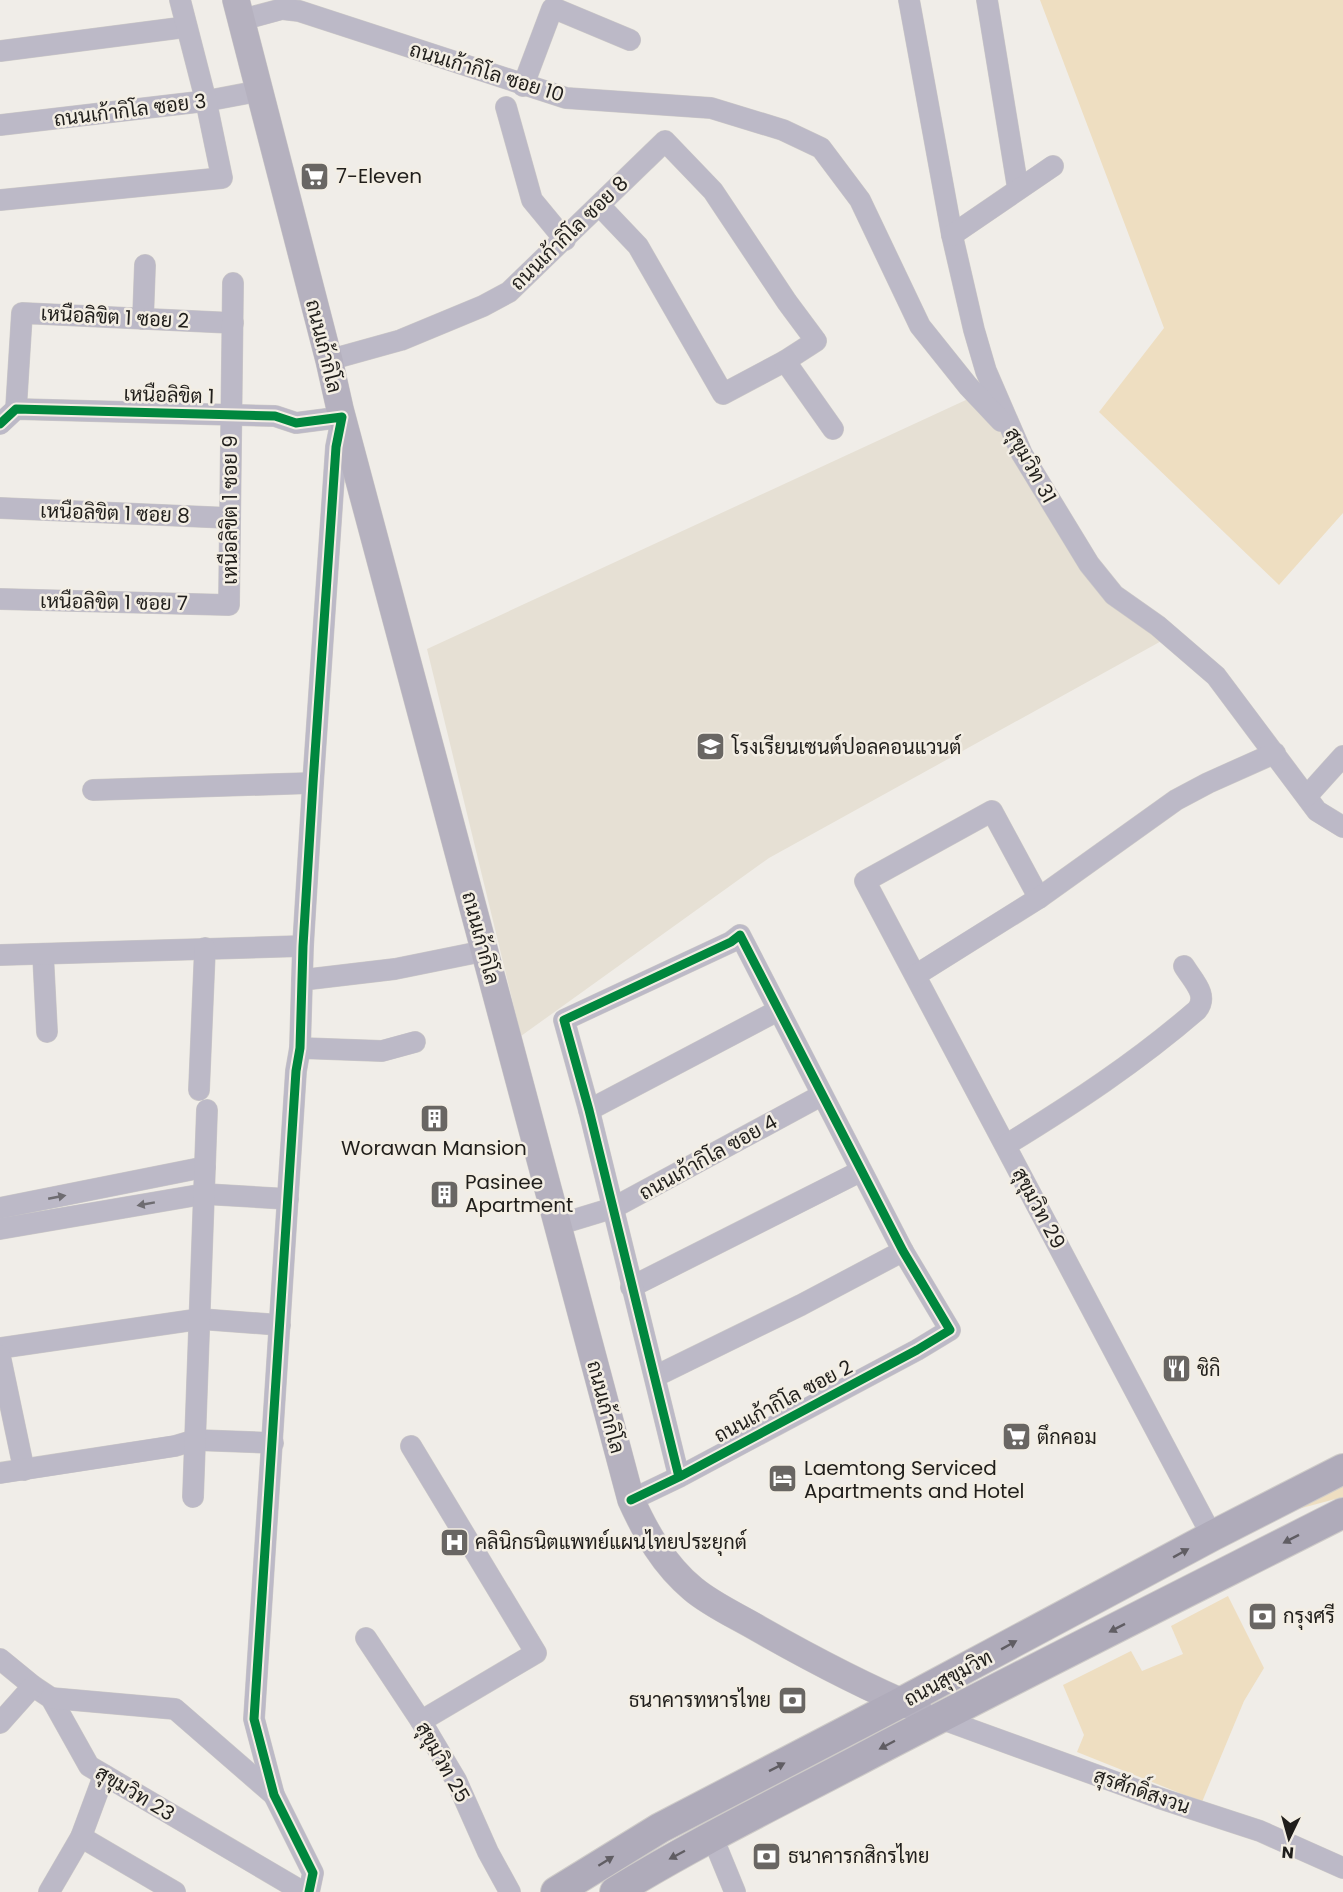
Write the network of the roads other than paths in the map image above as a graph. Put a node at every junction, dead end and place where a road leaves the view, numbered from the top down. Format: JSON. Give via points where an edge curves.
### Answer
{"nodes":[{"id":1,"x":180,"y":0,"type":"edge"},
{"id":2,"x":909,"y":0,"type":"edge"},
{"id":3,"x":987,"y":0,"type":"edge"},
{"id":4,"x":239,"y":10,"type":"edge"},
{"id":5,"x":186,"y":27,"type":"junction"},
{"id":6,"x":630,"y":40,"type":"dead end"},
{"id":7,"x":0,"y":51,"type":"edge"},
{"id":8,"x":523,"y":86,"type":"junction"},
{"id":9,"x":260,"y":91,"type":"junction"},
{"id":10,"x":206,"y":101,"type":"junction"},
{"id":11,"x":506,"y":107,"type":"dead end"},
{"id":12,"x":0,"y":125,"type":"edge"},
{"id":13,"x":1053,"y":166,"type":"dead end"},
{"id":14,"x":1018,"y":189,"type":"junction"},
{"id":15,"x":0,"y":200,"type":"edge"},
{"id":16,"x":599,"y":205,"type":"junction"},
{"id":17,"x":952,"y":235,"type":"junction"},
{"id":18,"x":565,"y":240,"type":"junction"},
{"id":19,"x":145,"y":265,"type":"dead end"},
{"id":20,"x":233,"y":283,"type":"dead end"},
{"id":21,"x":143,"y":319,"type":"junction"},
{"id":22,"x":233,"y":323,"type":"junction"},
{"id":23,"x":329,"y":360,"type":"junction"},
{"id":24,"x":785,"y":362,"type":"junction"},
{"id":25,"x":16,"y":409,"type":"junction"},
{"id":26,"x":341,"y":413,"type":"junction"},
{"id":27,"x":230,"y":415,"type":"junction"},
{"id":28,"x":0,"y":424,"type":"edge"},
{"id":29,"x":833,"y":429,"type":"dead end"},
{"id":30,"x":1011,"y":431,"type":"junction"},
{"id":31,"x":0,"y":508,"type":"edge"},
{"id":32,"x":230,"y":518,"type":"junction"},
{"id":33,"x":0,"y":599,"type":"edge"},
{"id":34,"x":229,"y":605,"type":"joint"},
{"id":35,"x":1275,"y":753,"type":"junction"},
{"id":36,"x":1343,"y":756,"type":"edge"},
{"id":37,"x":313,"y":783,"type":"junction"},
{"id":38,"x":93,"y":789,"type":"dead end"},
{"id":39,"x":1307,"y":796,"type":"junction"},
{"id":40,"x":1343,"y":827,"type":"edge"},
{"id":41,"x":1039,"y":898,"type":"junction"},
{"id":42,"x":303,"y":946,"type":"junction"},
{"id":43,"x":205,"y":948,"type":"junction"},
{"id":44,"x":484,"y":951,"type":"junction"},
{"id":45,"x":43,"y":954,"type":"junction"},
{"id":46,"x":0,"y":955,"type":"edge"},
{"id":47,"x":1184,"y":966,"type":"dead end"},
{"id":48,"x":916,"y":975,"type":"junction"},
{"id":49,"x":302,"y":980,"type":"junction"},
{"id":50,"x":777,"y":1011,"type":"junction"},
{"id":51,"x":47,"y":1032,"type":"dead end"},
{"id":52,"x":416,"y":1042,"type":"dead end"},
{"id":53,"x":300,"y":1048,"type":"junction"},
{"id":54,"x":199,"y":1090,"type":"dead end"},
{"id":55,"x":822,"y":1095,"type":"junction"},
{"id":56,"x":207,"y":1110,"type":"dead end"},
{"id":57,"x":589,"y":1110,"type":"junction"},
{"id":58,"x":1006,"y":1145,"type":"junction"},
{"id":59,"x":205,"y":1167,"type":"junction"},
{"id":60,"x":861,"y":1171,"type":"junction"},
{"id":61,"x":204,"y":1194,"type":"junction"},
{"id":62,"x":288,"y":1199,"type":"junction"},
{"id":63,"x":613,"y":1208,"type":"junction"},
{"id":64,"x":0,"y":1209,"type":"edge"},
{"id":65,"x":557,"y":1225,"type":"junction"},
{"id":66,"x":0,"y":1229,"type":"edge"},
{"id":67,"x":903,"y":1251,"type":"junction"},
{"id":68,"x":631,"y":1287,"type":"junction"},
{"id":69,"x":200,"y":1319,"type":"junction"},
{"id":70,"x":280,"y":1325,"type":"junction"},
{"id":71,"x":0,"y":1348,"type":"edge"},
{"id":72,"x":0,"y":1356,"type":"edge"},
{"id":73,"x":656,"y":1376,"type":"junction"},
{"id":74,"x":195,"y":1440,"type":"junction"},
{"id":75,"x":273,"y":1443,"type":"junction"},
{"id":76,"x":411,"y":1446,"type":"dead end"},
{"id":77,"x":1343,"y":1469,"type":"edge"},
{"id":78,"x":24,"y":1470,"type":"junction"},
{"id":79,"x":0,"y":1473,"type":"edge"},
{"id":80,"x":679,"y":1477,"type":"junction"},
{"id":81,"x":194,"y":1497,"type":"dead end"},
{"id":82,"x":631,"y":1500,"type":"junction"},
{"id":83,"x":1343,"y":1513,"type":"edge"},
{"id":84,"x":1212,"y":1536,"type":"junction"},
{"id":85,"x":366,"y":1638,"type":"dead end"},
{"id":86,"x":1,"y":1661,"type":"edge"},
{"id":87,"x":33,"y":1686,"type":"junction"},
{"id":88,"x":51,"y":1698,"type":"junction"},
{"id":89,"x":902,"y":1702,"type":"junction"},
{"id":90,"x":939,"y":1718,"type":"junction"},
{"id":91,"x":421,"y":1721,"type":"junction"},
{"id":92,"x":0,"y":1723,"type":"edge"},
{"id":93,"x":104,"y":1775,"type":"junction"},
{"id":94,"x":274,"y":1795,"type":"junction"},
{"id":95,"x":712,"y":1836,"type":"junction"},
{"id":96,"x":81,"y":1837,"type":"junction"},
{"id":97,"x":1343,"y":1868,"type":"edge"},
{"id":98,"x":49,"y":1892,"type":"edge"},
{"id":99,"x":175,"y":1892,"type":"edge"},
{"id":100,"x":303,"y":1892,"type":"edge"},
{"id":101,"x":309,"y":1892,"type":"edge"},
{"id":102,"x":510,"y":1892,"type":"edge"},
{"id":103,"x":556,"y":1892,"type":"edge"},
{"id":104,"x":615,"y":1892,"type":"edge"},
{"id":105,"x":735,"y":1892,"type":"edge"}],
"edges":[{"from":1,"to":5,"type":"street"},
{"from":2,"to":17,"type":"street","name":"สุขุมวิท 31"},
{"from":3,"to":14,"type":"street"},
{"from":4,"to":8,"type":"street","name":"ถนนเก้ากิโล ซอย 10","via":[[299,11]]},
{"from":4,"to":9,"type":"main road","name":"ถนนเก้ากิโล"},
{"from":5,"to":7,"type":"street"},
{"from":5,"to":10,"type":"street"},
{"from":6,"to":8,"type":"street","via":[[552,9]]},
{"from":8,"to":30,"type":"street","name":"ถนนเก้ากิโล ซอย 10","via":[[566,99],[711,108],[783,130],[821,148],[860,200],[920,326],[968,386]]},
{"from":9,"to":10,"type":"street","name":"ถนนเก้ากิโล ซอย 3"},
{"from":9,"to":23,"type":"main road","name":"ถนนเก้ากิโล"},
{"from":10,"to":12,"type":"street","name":"ถนนเก้ากิโล ซอย 3"},
{"from":10,"to":15,"type":"street","via":[[222,178]]},
{"from":11,"to":18,"type":"street","via":[[532,200]]},
{"from":13,"to":14,"type":"street"},
{"from":14,"to":17,"type":"street"},
{"from":16,"to":18,"type":"street","name":"ถนนเก้ากิโล ซอย 8"},
{"from":16,"to":24,"type":"street","via":[[638,246],[723,394]]},
{"from":16,"to":24,"type":"street","name":"ถนนเก้ากิโล ซอย 8","via":[[665,141],[712,191],[816,341]]},
{"from":17,"to":30,"type":"street","name":"สุขุมวิท 31","via":[[983,361]]},
{"from":18,"to":23,"type":"street","name":"ถนนเก้ากิโล ซอย 8","via":[[509,292],[483,306],[401,340]]},
{"from":19,"to":21,"type":"street"},
{"from":20,"to":22,"type":"street","name":"เหนือลิขิต 1 ซอย 9"},
{"from":21,"to":22,"type":"street","name":"เหนือลิขิต 1 ซอย 2"},
{"from":21,"to":25,"type":"street","name":"เหนือลิขิต 1 ซอย 2","via":[[22,313]]},
{"from":22,"to":27,"type":"street","name":"เหนือลิขิต 1 ซอย 9"},
{"from":23,"to":26,"type":"main road","name":"ถนนเก้ากิโล"},
{"from":24,"to":29,"type":"street"},
{"from":25,"to":27,"type":"street","name":"เหนือลิขิต 1"},
{"from":25,"to":28,"type":"street"},
{"from":26,"to":27,"type":"street","name":"เหนือลิขิต 1","via":[[296,423],[274,416]]},
{"from":26,"to":37,"type":"street"},
{"from":26,"to":44,"type":"main road","name":"ถนนเก้ากิโล"},
{"from":27,"to":32,"type":"street","name":"เหนือลิขิต 1 ซอย 9"},
{"from":30,"to":35,"type":"street","name":"สุขุมวิท 31","via":[[1089,564],[1114,595],[1158,626],[1216,676]]},
{"from":31,"to":32,"type":"street","name":"เหนือลิขิต 1 ซอย 8"},
{"from":32,"to":34,"type":"street","name":"เหนือลิขิต 1 ซอย 9"},
{"from":33,"to":34,"type":"street","name":"เหนือลิขิต 1 ซอย 7"},
{"from":35,"to":39,"type":"street","name":"สุขุมวิท 31"},
{"from":35,"to":41,"type":"street","via":[[1176,800]]},
{"from":36,"to":39,"type":"street"},
{"from":37,"to":38,"type":"street"},
{"from":37,"to":42,"type":"street"},
{"from":39,"to":40,"type":"street","name":"สุขุมวิท 31","via":[[1317,811]]},
{"from":41,"to":48,"type":"street"},
{"from":41,"to":48,"type":"street","name":"สุขุมวิท 29","via":[[992,812],[866,881]]},
{"from":42,"to":43,"type":"street"},
{"from":42,"to":49,"type":"street"},
{"from":43,"to":45,"type":"street"},
{"from":43,"to":54,"type":"street"},
{"from":44,"to":49,"type":"street","via":[[395,969]]},
{"from":44,"to":65,"type":"main road","name":"ถนนเก้ากิโล"},
{"from":45,"to":46,"type":"street"},
{"from":45,"to":51,"type":"street"},
{"from":47,"to":58,"type":"street","via":[[1202,996],[1197,1010],[1076,1102]]},
{"from":48,"to":58,"type":"street","name":"สุขุมวิท 29"},
{"from":49,"to":53,"type":"street"},
{"from":50,"to":55,"type":"street"},
{"from":50,"to":57,"type":"street"},
{"from":50,"to":57,"type":"street","via":[[740,935],[564,1020]]},
{"from":52,"to":53,"type":"street","via":[[382,1051]]},
{"from":53,"to":62,"type":"street"},
{"from":55,"to":60,"type":"street"},
{"from":55,"to":63,"type":"street","name":"ถนนเก้ากิโล ซอย 4"},
{"from":56,"to":59,"type":"street"},
{"from":57,"to":63,"type":"street"},
{"from":58,"to":84,"type":"street","name":"สุขุมวิท 29"},
{"from":59,"to":61,"type":"street"},
{"from":64,"to":59,"type":"street","one_way":true},
{"from":60,"to":67,"type":"street"},
{"from":60,"to":68,"type":"street"},
{"from":61,"to":62,"type":"street"},
{"from":61,"to":66,"type":"street","one_way":true},
{"from":61,"to":69,"type":"street"},
{"from":62,"to":70,"type":"street"},
{"from":63,"to":65,"type":"street","name":"ถนนเก้ากิโล ซอย 4"},
{"from":63,"to":68,"type":"street"},
{"from":65,"to":82,"type":"main road","name":"ถนนเก้ากิโล"},
{"from":67,"to":73,"type":"street"},
{"from":67,"to":80,"type":"street","name":"ถนนเก้ากิโล ซอย 2","via":[[950,1330]]},
{"from":68,"to":73,"type":"street"},
{"from":69,"to":70,"type":"street"},
{"from":69,"to":71,"type":"street"},
{"from":69,"to":74,"type":"street"},
{"from":70,"to":75,"type":"street"},
{"from":72,"to":78,"type":"street"},
{"from":73,"to":80,"type":"street"},
{"from":74,"to":75,"type":"street"},
{"from":74,"to":78,"type":"street"},
{"from":74,"to":81,"type":"street"},
{"from":75,"to":94,"type":"street","via":[[254,1719]]},
{"from":76,"to":91,"type":"street","via":[[536,1653]]},
{"from":77,"to":84,"type":"highway","name":"ถนนสุขุมวิท"},
{"from":78,"to":79,"type":"street"},
{"from":80,"to":82,"type":"street","name":"ถนนเก้ากิโล ซอย 2"},
{"from":82,"to":89,"type":"main road","name":"ถนนเก้ากิโล","via":[[645,1533],[693,1589],[792,1647]]},
{"from":83,"to":90,"type":"highway","name":"ถนนสุขุมวิท","one_way":true},
{"from":89,"to":84,"type":"highway","name":"ถนนสุขุมวิท","one_way":true},
{"from":85,"to":91,"type":"street","name":"สุขุมวิท 25"},
{"from":86,"to":87,"type":"street","name":"สุขุมวิท 23"},
{"from":87,"to":88,"type":"street","name":"สุขุมวิท 23"},
{"from":87,"to":92,"type":"street"},
{"from":88,"to":93,"type":"street","name":"สุขุมวิท 23","via":[[89,1766]]},
{"from":88,"to":94,"type":"street","via":[[175,1708]]},
{"from":89,"to":90,"type":"main road","name":"ถนนเก้ากิโล"},
{"from":103,"to":89,"type":"highway","name":"ถนนสุขุมวิท","one_way":true,"via":[[660,1828]]},
{"from":90,"to":95,"type":"highway","name":"ถนนสุขุมวิท","one_way":true},
{"from":90,"to":97,"type":"street","name":"สุรศักดิ์สงวน","via":[[1260,1831]]},
{"from":91,"to":102,"type":"street","name":"สุขุมวิท 25","via":[[456,1780]]},
{"from":93,"to":96,"type":"street"},
{"from":93,"to":100,"type":"street","name":"สุขุมวิท 23"},
{"from":94,"to":101,"type":"street","via":[[312,1873]]},
{"from":95,"to":104,"type":"highway","name":"ถนนสุขุมวิท","one_way":true},
{"from":95,"to":105,"type":"street"},
{"from":96,"to":98,"type":"street"},
{"from":96,"to":99,"type":"street"}]}
